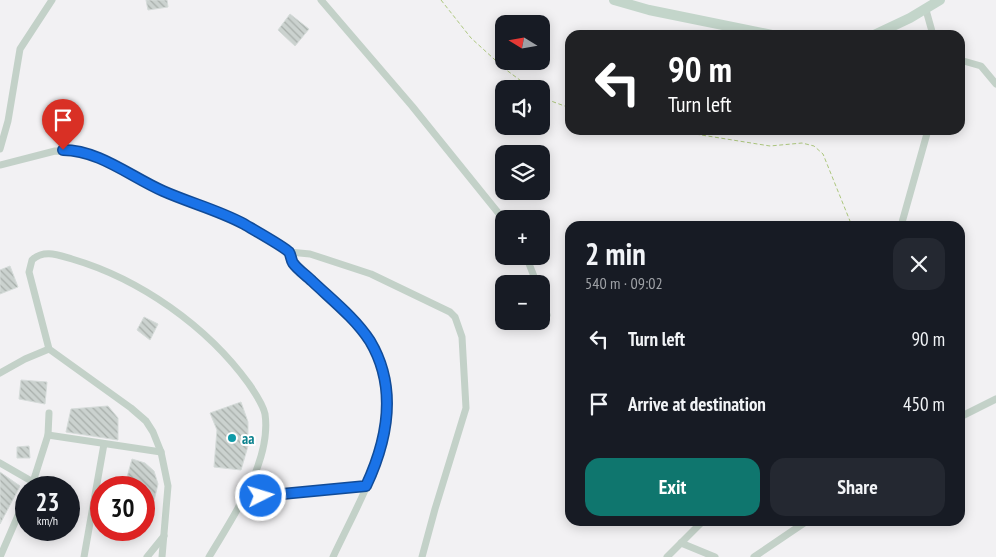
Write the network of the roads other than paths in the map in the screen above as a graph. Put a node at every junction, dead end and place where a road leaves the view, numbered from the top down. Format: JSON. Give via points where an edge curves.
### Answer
{"nodes":[{"id":1,"x":52,"y":0,"type":"edge"},
{"id":2,"x":320,"y":0,"type":"edge"},
{"id":3,"x":614,"y":0,"type":"edge"},
{"id":4,"x":939,"y":0,"type":"edge"},
{"id":5,"x":926,"y":10,"type":"junction"},
{"id":6,"x":747,"y":30,"type":"edge"},
{"id":7,"x":884,"y":30,"type":"edge"},
{"id":8,"x":932,"y":30,"type":"edge"},
{"id":9,"x":965,"y":61,"type":"edge"},
{"id":10,"x":996,"y":84,"type":"edge"},
{"id":11,"x":927,"y":135,"type":"edge"},
{"id":12,"x":0,"y":149,"type":"edge"},
{"id":13,"x":0,"y":165,"type":"edge"},
{"id":14,"x":496,"y":210,"type":"edge"},
{"id":15,"x":903,"y":221,"type":"edge"},
{"id":16,"x":289,"y":252,"type":"junction"},
{"id":17,"x":50,"y":349,"type":"junction"},
{"id":18,"x":0,"y":373,"type":"edge"},
{"id":19,"x":996,"y":399,"type":"edge"},
{"id":20,"x":49,"y":414,"type":"dead end"},
{"id":21,"x":965,"y":414,"type":"edge"},
{"id":22,"x":48,"y":435,"type":"junction"},
{"id":23,"x":104,"y":444,"type":"junction"},
{"id":24,"x":161,"y":452,"type":"junction"},
{"id":25,"x":0,"y":463,"type":"edge"},
{"id":26,"x":19,"y":476,"type":"edge"},
{"id":27,"x":35,"y":476,"type":"edge"},
{"id":28,"x":366,"y":486,"type":"junction"},
{"id":29,"x":243,"y":498,"type":"junction"},
{"id":30,"x":15,"y":522,"type":"edge"},
{"id":31,"x":698,"y":526,"type":"edge"},
{"id":32,"x":800,"y":526,"type":"edge"},
{"id":33,"x":164,"y":536,"type":"junction"},
{"id":34,"x":681,"y":543,"type":"junction"},
{"id":35,"x":0,"y":557,"type":"edge"},
{"id":36,"x":84,"y":557,"type":"edge"},
{"id":37,"x":147,"y":557,"type":"edge"},
{"id":38,"x":162,"y":557,"type":"edge"},
{"id":39,"x":209,"y":557,"type":"edge"},
{"id":40,"x":333,"y":557,"type":"edge"},
{"id":41,"x":422,"y":557,"type":"edge"},
{"id":42,"x":667,"y":557,"type":"edge"},
{"id":43,"x":715,"y":557,"type":"edge"},
{"id":44,"x":754,"y":557,"type":"edge"}],
"edges":[{"from":1,"to":12,"type":"street","via":[[20,49]]},
{"from":2,"to":14,"type":"street"},
{"from":3,"to":6,"type":"main road"},
{"from":4,"to":5,"type":"main road"},
{"from":5,"to":7,"type":"main road"},
{"from":5,"to":8,"type":"street"},
{"from":9,"to":10,"type":"street","via":[[980,65]]},
{"from":11,"to":15,"type":"street"},
{"from":13,"to":16,"type":"street","via":[[55,151],[87,152],[155,188],[232,218]]},
{"from":16,"to":28,"type":"street","via":[[300,270],[344,310],[369,340],[383,372],[388,420],[376,466]]},
{"from":16,"to":41,"type":"street","via":[[310,254],[399,286],[450,312],[459,325],[466,408]]},
{"from":17,"to":18,"type":"street"},
{"from":17,"to":24,"type":"street","via":[[146,421]]},
{"from":17,"to":29,"type":"street","via":[[29,272],[32,260],[42,254],[95,267],[165,303],[228,359],[254,391],[264,413],[260,457]]},
{"from":19,"to":21,"type":"street"},
{"from":20,"to":22,"type":"street"},
{"from":22,"to":23,"type":"street"},
{"from":22,"to":27,"type":"street"},
{"from":23,"to":24,"type":"street"},
{"from":23,"to":36,"type":"street"},
{"from":24,"to":33,"type":"street","via":[[168,486]]},
{"from":25,"to":26,"type":"street"},
{"from":28,"to":29,"type":"street"},
{"from":28,"to":40,"type":"street"},
{"from":29,"to":39,"type":"street"},
{"from":30,"to":35,"type":"street"},
{"from":31,"to":34,"type":"street"},
{"from":32,"to":44,"type":"street"},
{"from":33,"to":37,"type":"street"},
{"from":33,"to":38,"type":"street"},
{"from":34,"to":42,"type":"street"},
{"from":34,"to":43,"type":"street"}]}
